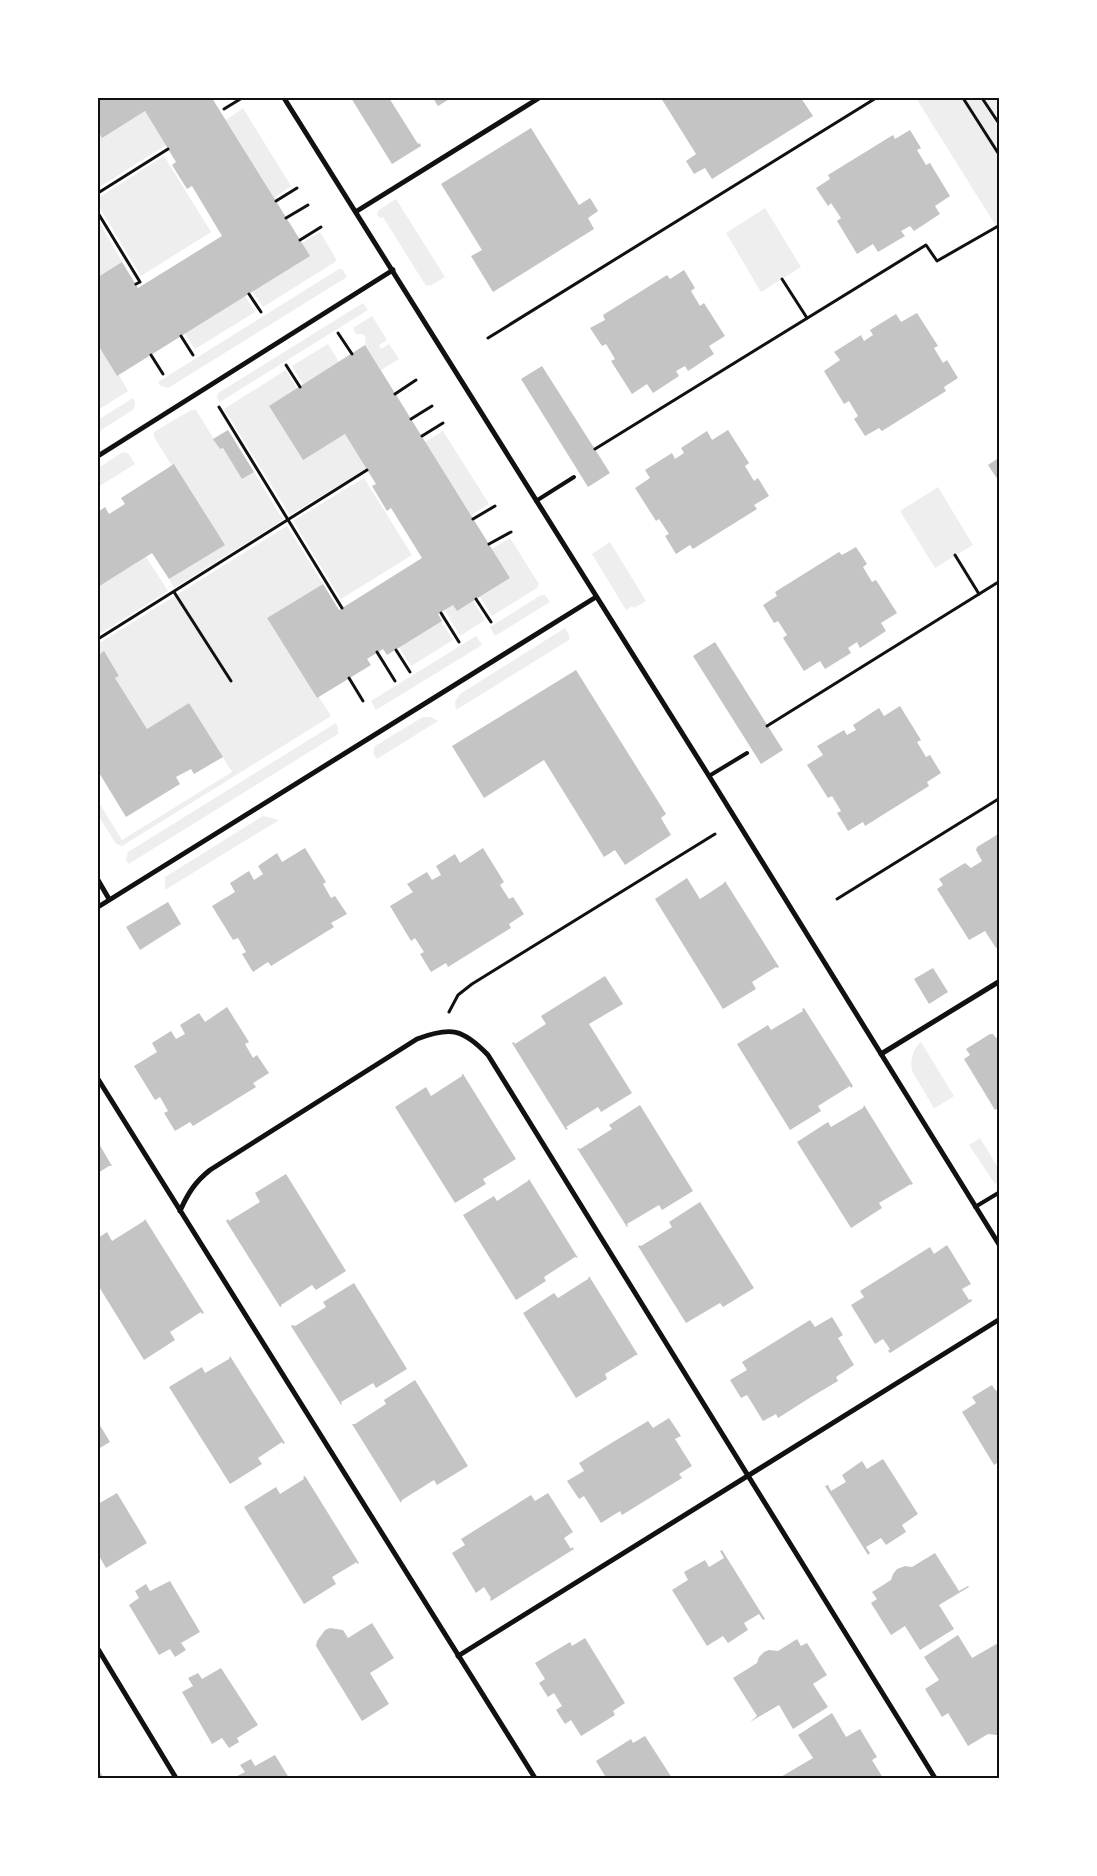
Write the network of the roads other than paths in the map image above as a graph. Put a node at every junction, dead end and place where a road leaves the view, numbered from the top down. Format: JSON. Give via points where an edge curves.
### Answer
{"nodes":[{"id":1,"x":284,"y":98,"type":"edge"},
{"id":2,"x":539,"y":98,"type":"edge"},
{"id":3,"x":357,"y":211,"type":"junction"},
{"id":4,"x":393,"y":270,"type":"junction"},
{"id":5,"x":98,"y":456,"type":"edge"},
{"id":6,"x":574,"y":476,"type":"dead end"},
{"id":7,"x":536,"y":501,"type":"junction"},
{"id":8,"x":596,"y":598,"type":"junction"},
{"id":9,"x":747,"y":753,"type":"dead end"},
{"id":10,"x":709,"y":776,"type":"junction"},
{"id":11,"x":98,"y":880,"type":"edge"},
{"id":12,"x":109,"y":900,"type":"junction"},
{"id":13,"x":98,"y":907,"type":"edge"},
{"id":14,"x":1000,"y":980,"type":"edge"},
{"id":15,"x":881,"y":1054,"type":"junction"},
{"id":16,"x":98,"y":1079,"type":"edge"},
{"id":17,"x":1000,"y":1192,"type":"edge"},
{"id":18,"x":975,"y":1207,"type":"junction"},
{"id":19,"x":180,"y":1211,"type":"junction"},
{"id":20,"x":1000,"y":1246,"type":"edge"},
{"id":21,"x":1000,"y":1319,"type":"edge"},
{"id":22,"x":749,"y":1475,"type":"junction"},
{"id":23,"x":98,"y":1649,"type":"edge"},
{"id":24,"x":458,"y":1656,"type":"junction"},
{"id":25,"x":176,"y":1778,"type":"edge"},
{"id":26,"x":535,"y":1778,"type":"edge"},
{"id":27,"x":935,"y":1778,"type":"edge"}],
"edges":[{"from":1,"to":3,"type":"street"},
{"from":2,"to":3,"type":"street"},
{"from":3,"to":4,"type":"street"},
{"from":4,"to":5,"type":"street"},
{"from":4,"to":7,"type":"street"},
{"from":6,"to":7,"type":"lane"},
{"from":7,"to":8,"type":"street"},
{"from":8,"to":10,"type":"street"},
{"from":8,"to":12,"type":"street"},
{"from":9,"to":10,"type":"lane"},
{"from":10,"to":15,"type":"street"},
{"from":11,"to":12,"type":"street"},
{"from":12,"to":13,"type":"street"},
{"from":14,"to":15,"type":"street"},
{"from":15,"to":18,"type":"street"},
{"from":16,"to":19,"type":"street"},
{"from":17,"to":18,"type":"lane"},
{"from":18,"to":20,"type":"street"},
{"from":19,"to":22,"type":"street","via":[[188,1193],[210,1170],[417,1039],[438,1032],[457,1032],[474,1040],[488,1055]]},
{"from":19,"to":24,"type":"street"},
{"from":21,"to":22,"type":"street"},
{"from":22,"to":24,"type":"street"},
{"from":22,"to":27,"type":"street"},
{"from":23,"to":25,"type":"street"},
{"from":24,"to":26,"type":"street"}]}
